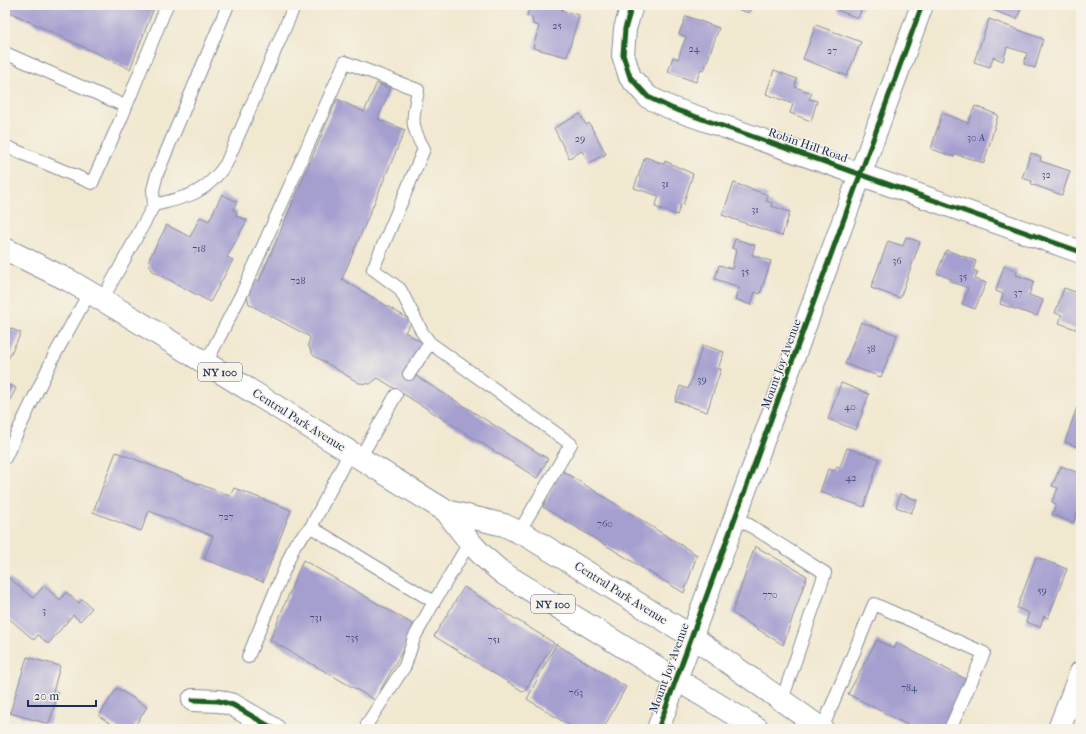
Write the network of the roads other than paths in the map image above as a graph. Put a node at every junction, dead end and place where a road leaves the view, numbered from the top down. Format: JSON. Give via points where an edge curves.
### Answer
{"nodes":[{"id":1,"x":167,"y":5,"type":"edge"},
{"id":2,"x":228,"y":5,"type":"edge"},
{"id":3,"x":292,"y":5,"type":"edge"},
{"id":4,"x":632,"y":5,"type":"edge"},
{"id":5,"x":922,"y":5,"type":"edge"},
{"id":6,"x":5,"y":53,"type":"edge"},
{"id":7,"x":125,"y":106,"type":"junction"},
{"id":8,"x":5,"y":146,"type":"edge"},
{"id":9,"x":860,"y":174,"type":"junction"},
{"id":10,"x":154,"y":205,"type":"junction"},
{"id":11,"x":5,"y":249,"type":"edge"},
{"id":12,"x":1081,"y":252,"type":"edge"},
{"id":13,"x":96,"y":296,"type":"junction"},
{"id":14,"x":430,"y":343,"type":"junction"},
{"id":15,"x":206,"y":363,"type":"junction"},
{"id":16,"x":409,"y":374,"type":"dead end"},
{"id":17,"x":396,"y":394,"type":"dead end"},
{"id":18,"x":355,"y":455,"type":"junction"},
{"id":19,"x":5,"y":458,"type":"edge"},
{"id":20,"x":446,"y":511,"type":"junction"},
{"id":21,"x":736,"y":516,"type":"junction"},
{"id":22,"x":311,"y":527,"type":"junction"},
{"id":23,"x":520,"y":532,"type":"junction"},
{"id":24,"x":468,"y":543,"type":"junction"},
{"id":25,"x":434,"y":602,"type":"junction"},
{"id":26,"x":691,"y":636,"type":"junction"},
{"id":27,"x":248,"y":657,"type":"dead end"},
{"id":28,"x":1081,"y":672,"type":"edge"},
{"id":29,"x":676,"y":680,"type":"junction"},
{"id":30,"x":193,"y":700,"type":"dead end"},
{"id":31,"x":782,"y":700,"type":"junction"},
{"id":32,"x":368,"y":724,"type":"dead end"},
{"id":33,"x":745,"y":726,"type":"edge"},
{"id":34,"x":274,"y":729,"type":"edge"},
{"id":35,"x":658,"y":729,"type":"edge"},
{"id":36,"x":822,"y":729,"type":"edge"},
{"id":37,"x":950,"y":729,"type":"edge"},
{"id":38,"x":1059,"y":729,"type":"edge"}],
"edges":[{"from":1,"to":7,"type":"lane"},
{"from":2,"to":10,"type":"lane","via":[[157,174],[153,190]]},
{"from":3,"to":10,"type":"lane","via":[[293,9],[226,164],[215,180],[188,198]]},
{"from":4,"to":9,"type":"street","name":"Robin Hill Road","via":[[625,29],[622,55],[630,78],[648,97],[671,108]]},
{"from":5,"to":9,"type":"street","name":"Mount Joy Avenue"},
{"from":6,"to":7,"type":"lane"},
{"from":7,"to":8,"type":"lane","via":[[92,183]]},
{"from":9,"to":12,"type":"street","name":"Robin Hill Road"},
{"from":9,"to":21,"type":"street","name":"Mount Joy Avenue"},
{"from":10,"to":13,"type":"lane"},
{"from":11,"to":13,"type":"street","name":"Central Park Avenue","number":"NY 100"},
{"from":13,"to":15,"type":"street","name":"Central Park Avenue","number":"NY 100"},
{"from":13,"to":19,"type":"lane","via":[[54,356]]},
{"from":14,"to":15,"type":"lane","via":[[400,289],[373,269],[424,150],[412,122],[418,90],[345,62],[243,291]]},
{"from":14,"to":16,"type":"lane"},
{"from":14,"to":23,"type":"lane","via":[[571,444]]},
{"from":15,"to":18,"type":"street","name":"Central Park Avenue","number":"NY 100"},
{"from":17,"to":18,"type":"lane"},
{"from":18,"to":20,"type":"street","name":"Central Park Avenue","number":"NY 100"},
{"from":18,"to":22,"type":"lane"},
{"from":20,"to":23,"type":"street","name":"Central Park Avenue","number":"NY 100","via":[[504,525]]},
{"from":20,"to":24,"type":"street","name":"Central Park Avenue","number":"NY 100"},
{"from":21,"to":26,"type":"street","name":"Mount Joy Avenue"},
{"from":21,"to":31,"type":"lane","via":[[825,573]]},
{"from":22,"to":25,"type":"lane"},
{"from":22,"to":27,"type":"lane","via":[[296,544]]},
{"from":23,"to":26,"type":"street","name":"Central Park Avenue","number":"NY 100"},
{"from":24,"to":25,"type":"lane"},
{"from":24,"to":29,"type":"street","name":"Central Park Avenue","number":"NY 100","via":[[504,574]]},
{"from":25,"to":32,"type":"lane","via":[[414,638],[405,666]]},
{"from":26,"to":29,"type":"street","name":"Mount Joy Avenue"},
{"from":26,"to":31,"type":"street","name":"Central Park Avenue","number":"NY 100"},
{"from":28,"to":38,"type":"street"},
{"from":29,"to":33,"type":"street","name":"Central Park Avenue","number":"NY 100"},
{"from":29,"to":35,"type":"street","name":"Mount Joy Avenue"},
{"from":30,"to":34,"type":"street","via":[[219,700],[233,705]]},
{"from":31,"to":36,"type":"street","name":"Central Park Avenue","number":"NY 100"},
{"from":36,"to":37,"type":"lane","via":[[874,604],[984,653]]}]}
